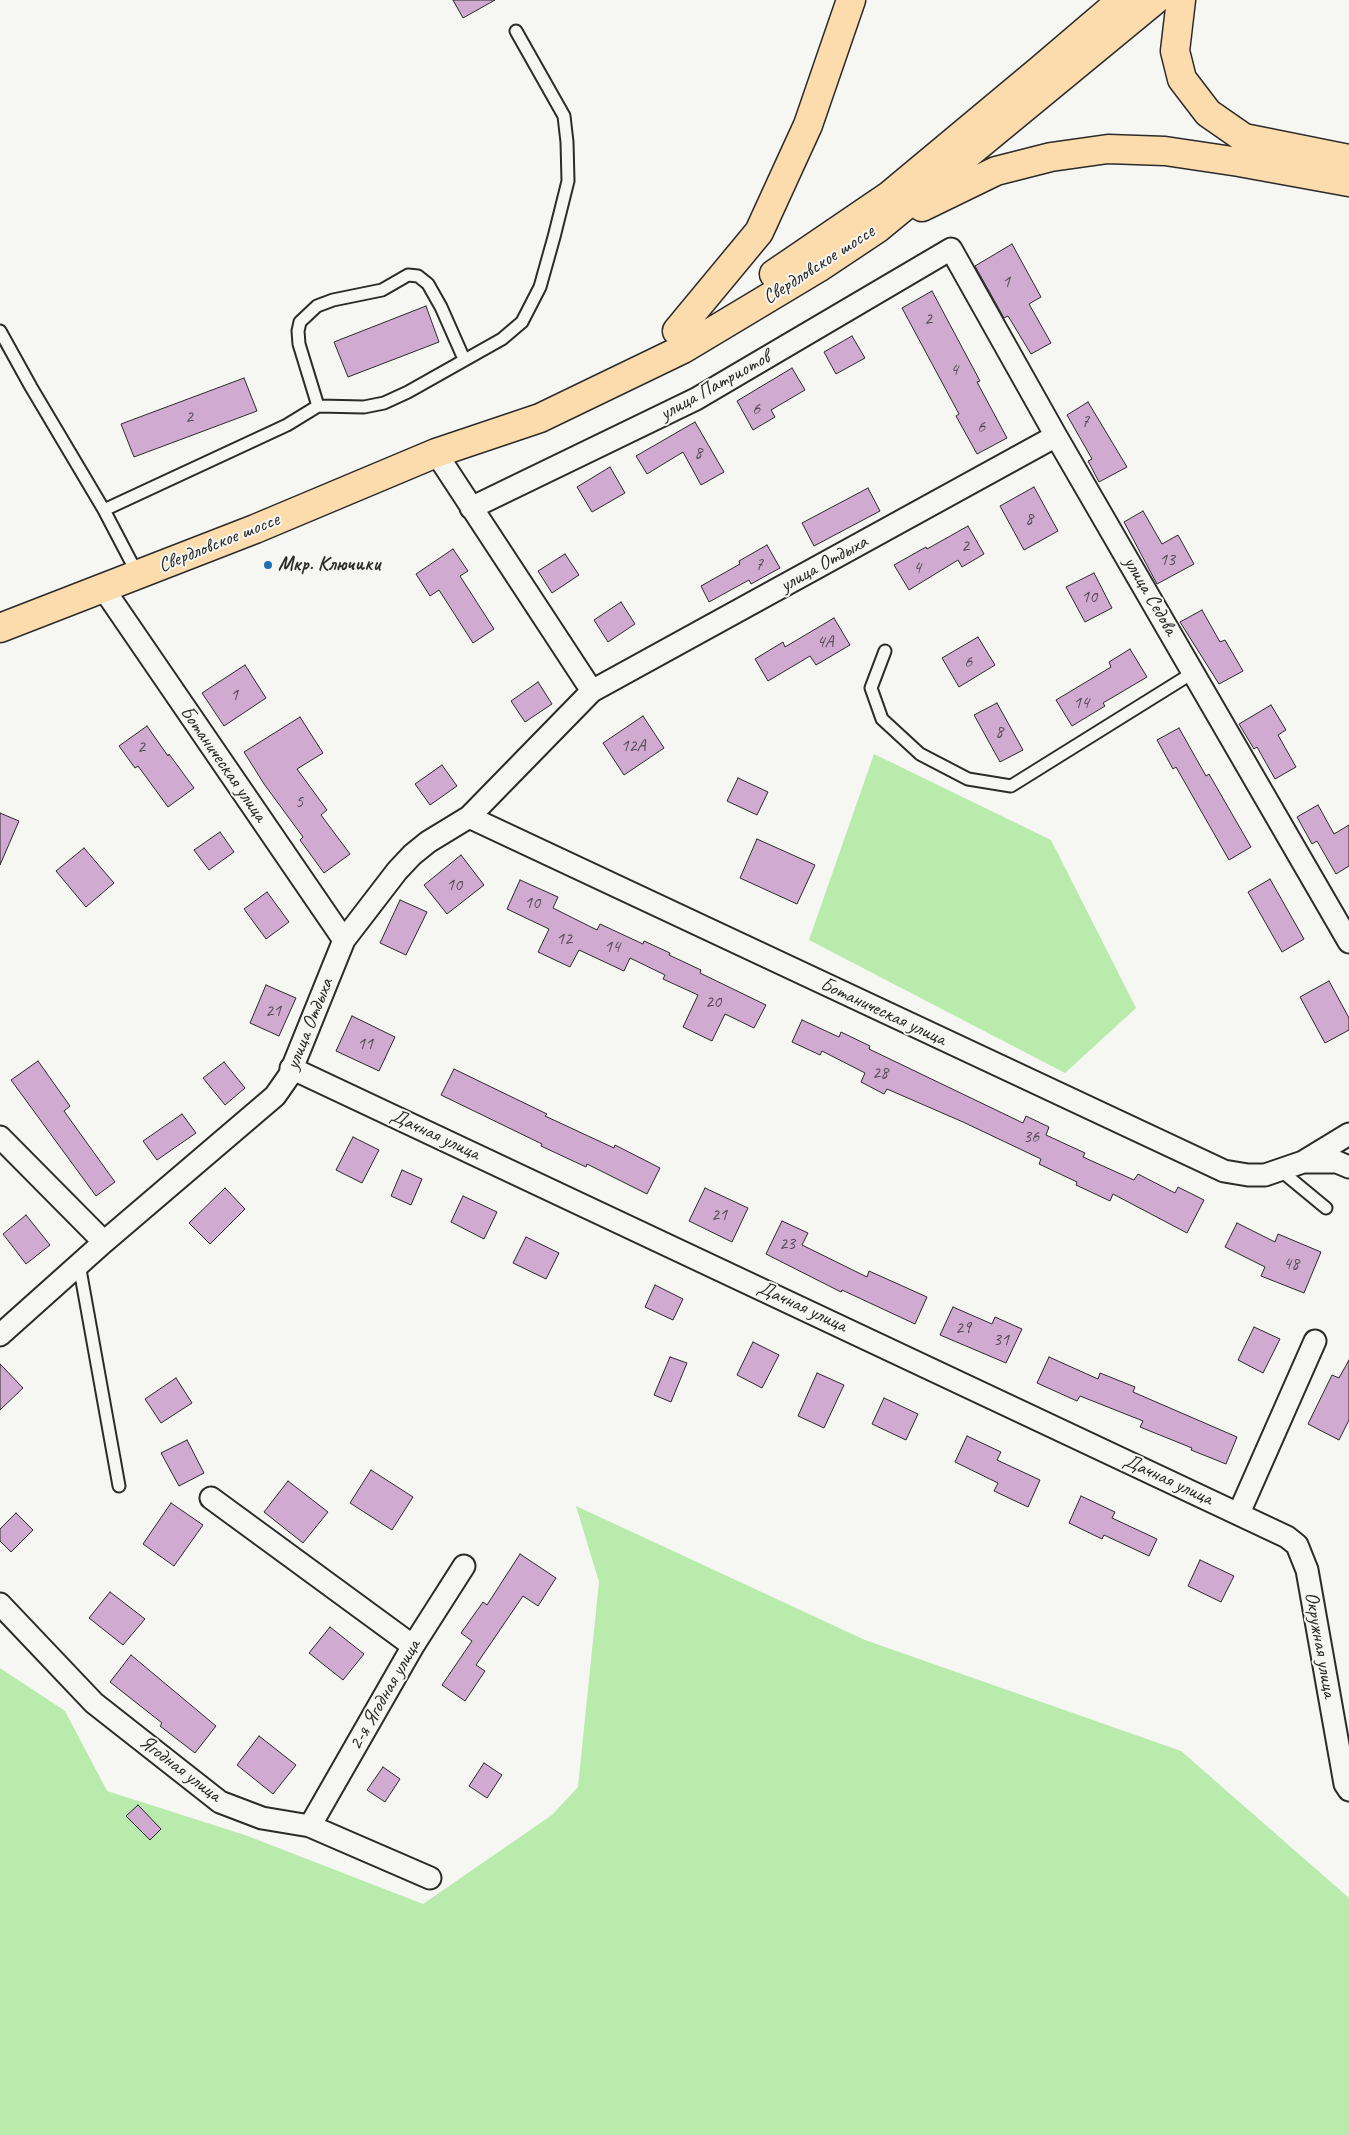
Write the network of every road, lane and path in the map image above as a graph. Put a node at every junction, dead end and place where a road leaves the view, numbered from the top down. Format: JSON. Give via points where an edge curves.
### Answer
{"nodes":[{"id":1,"x":852,"y":0,"type":"edge"},
{"id":2,"x":1122,"y":0,"type":"edge"},
{"id":3,"x":1156,"y":0,"type":"edge"},
{"id":4,"x":1181,"y":0,"type":"edge"},
{"id":5,"x":516,"y":31,"type":"dead end"},
{"id":6,"x":1349,"y":159,"type":"edge"},
{"id":7,"x":1349,"y":182,"type":"edge"},
{"id":8,"x":878,"y":228,"type":"junction"},
{"id":9,"x":951,"y":249,"type":"joint"},
{"id":10,"x":0,"y":331,"type":"edge"},
{"id":11,"x":677,"y":331,"type":"junction"},
{"id":12,"x":464,"y":359,"type":"junction"},
{"id":13,"x":318,"y":406,"type":"junction"},
{"id":14,"x":1056,"y":436,"type":"junction"},
{"id":15,"x":436,"y":453,"type":"junction"},
{"id":16,"x":471,"y":508,"type":"junction"},
{"id":17,"x":104,"y":510,"type":"junction"},
{"id":18,"x":138,"y":574,"type":"junction"},
{"id":19,"x":103,"y":588,"type":"junction"},
{"id":20,"x":0,"y":628,"type":"edge"},
{"id":21,"x":885,"y":651,"type":"dead end"},
{"id":22,"x":1194,"y":672,"type":"junction"},
{"id":23,"x":592,"y":691,"type":"junction"},
{"id":24,"x":469,"y":817,"type":"junction"},
{"id":25,"x":344,"y":940,"type":"junction"},
{"id":26,"x":1349,"y":942,"type":"edge"},
{"id":27,"x":291,"y":1068,"type":"junction"},
{"id":28,"x":1349,"y":1134,"type":"edge"},
{"id":29,"x":0,"y":1137,"type":"edge"},
{"id":30,"x":1303,"y":1162,"type":"junction"},
{"id":31,"x":1349,"y":1167,"type":"edge"},
{"id":32,"x":1280,"y":1170,"type":"junction"},
{"id":33,"x":1326,"y":1208,"type":"dead end"},
{"id":34,"x":104,"y":1242,"type":"junction"},
{"id":35,"x":79,"y":1264,"type":"junction"},
{"id":36,"x":0,"y":1335,"type":"edge"},
{"id":37,"x":1315,"y":1341,"type":"dead end"},
{"id":38,"x":119,"y":1486,"type":"dead end"},
{"id":39,"x":211,"y":1498,"type":"dead end"},
{"id":40,"x":1239,"y":1513,"type":"junction"},
{"id":41,"x":1303,"y":1558,"type":"joint"},
{"id":42,"x":464,"y":1566,"type":"dead end"},
{"id":43,"x":0,"y":1604,"type":"edge"},
{"id":44,"x":413,"y":1646,"type":"junction"},
{"id":45,"x":1349,"y":1790,"type":"edge"},
{"id":46,"x":310,"y":1826,"type":"junction"},
{"id":47,"x":430,"y":1878,"type":"dead end"}],
"edges":[{"from":1,"to":11,"type":"main road","via":[[808,125],[759,232]]},
{"from":2,"to":11,"type":"main road","name":"Свердловское шоссе","via":[[890,195],[774,274]]},
{"from":3,"to":8,"type":"main road","name":"Свердловское шоссе"},
{"from":4,"to":6,"type":"main road","via":[[1175,51],[1182,79],[1208,113],[1244,138]]},
{"from":5,"to":12,"type":"lane","via":[[564,116],[568,181],[540,287],[522,322],[502,339]]},
{"from":7,"to":8,"type":"main road","via":[[1164,151],[1108,149],[1051,157],[996,171]]},
{"from":8,"to":15,"type":"main road","name":"Свердловское шоссе","via":[[683,349],[540,418]]},
{"from":9,"to":14,"type":"street","name":"улица Седова"},
{"from":9,"to":16,"type":"street","name":"улица Патриотов","via":[[696,399]]},
{"from":10,"to":17,"type":"lane"},
{"from":11,"to":15,"type":"main road","name":"Свердловское шоссе"},
{"from":12,"to":13,"type":"lane","via":[[384,403],[364,407]]},
{"from":12,"to":13,"type":"lane","via":[[450,324],[428,284],[418,276],[408,275],[382,290],[318,306],[300,322],[299,344]]},
{"from":13,"to":17,"type":"lane","via":[[287,426]]},
{"from":14,"to":22,"type":"street","name":"улица Седова"},
{"from":14,"to":23,"type":"street","name":"улица Отдыха"},
{"from":15,"to":16,"type":"street"},
{"from":15,"to":18,"type":"main road","name":"Свердловское шоссе"},
{"from":16,"to":23,"type":"street"},
{"from":17,"to":18,"type":"lane"},
{"from":18,"to":19,"type":"main road","name":"Свердловское шоссе"},
{"from":19,"to":20,"type":"main road","name":"Свердловское шоссе"},
{"from":19,"to":25,"type":"street","name":"Ботаническая улица"},
{"from":21,"to":22,"type":"lane","via":[[871,688],[882,719],[920,754],[960,775],[1011,786]]},
{"from":22,"to":26,"type":"street","name":"улица Седова"},
{"from":23,"to":24,"type":"street","name":"улица Отдыха"},
{"from":24,"to":25,"type":"street","name":"улица Отдыха","via":[[412,854]]},
{"from":24,"to":32,"type":"street","name":"Ботаническая улица","via":[[1224,1171],[1265,1175]]},
{"from":25,"to":27,"type":"street","name":"улица Отдыха"},
{"from":27,"to":34,"type":"street","name":"улица Отдыха","via":[[275,1096]]},
{"from":27,"to":40,"type":"street","name":"Дачная улица"},
{"from":28,"to":30,"type":"street"},
{"from":29,"to":34,"type":"street"},
{"from":30,"to":31,"type":"street","via":[[1337,1162]]},
{"from":30,"to":32,"type":"street","name":"Ботаническая улица"},
{"from":32,"to":33,"type":"lane"},
{"from":34,"to":35,"type":"street","name":"улица Отдыха"},
{"from":35,"to":36,"type":"street","name":"улица Отдыха"},
{"from":35,"to":38,"type":"lane"},
{"from":37,"to":40,"type":"street"},
{"from":39,"to":44,"type":"street"},
{"from":40,"to":41,"type":"street","name":"Дачная улица","via":[[1287,1537],[1297,1545]]},
{"from":41,"to":45,"type":"street","name":"Окружная улица","via":[[1345,1784]]},
{"from":42,"to":44,"type":"street","name":"2-я Ягодная улица"},
{"from":43,"to":46,"type":"street","name":"Ягодная улица","via":[[94,1703],[220,1802],[262,1818]]},
{"from":44,"to":46,"type":"street","name":"2-я Ягодная улица"},
{"from":46,"to":47,"type":"street","name":"Ягодная улица"}]}
